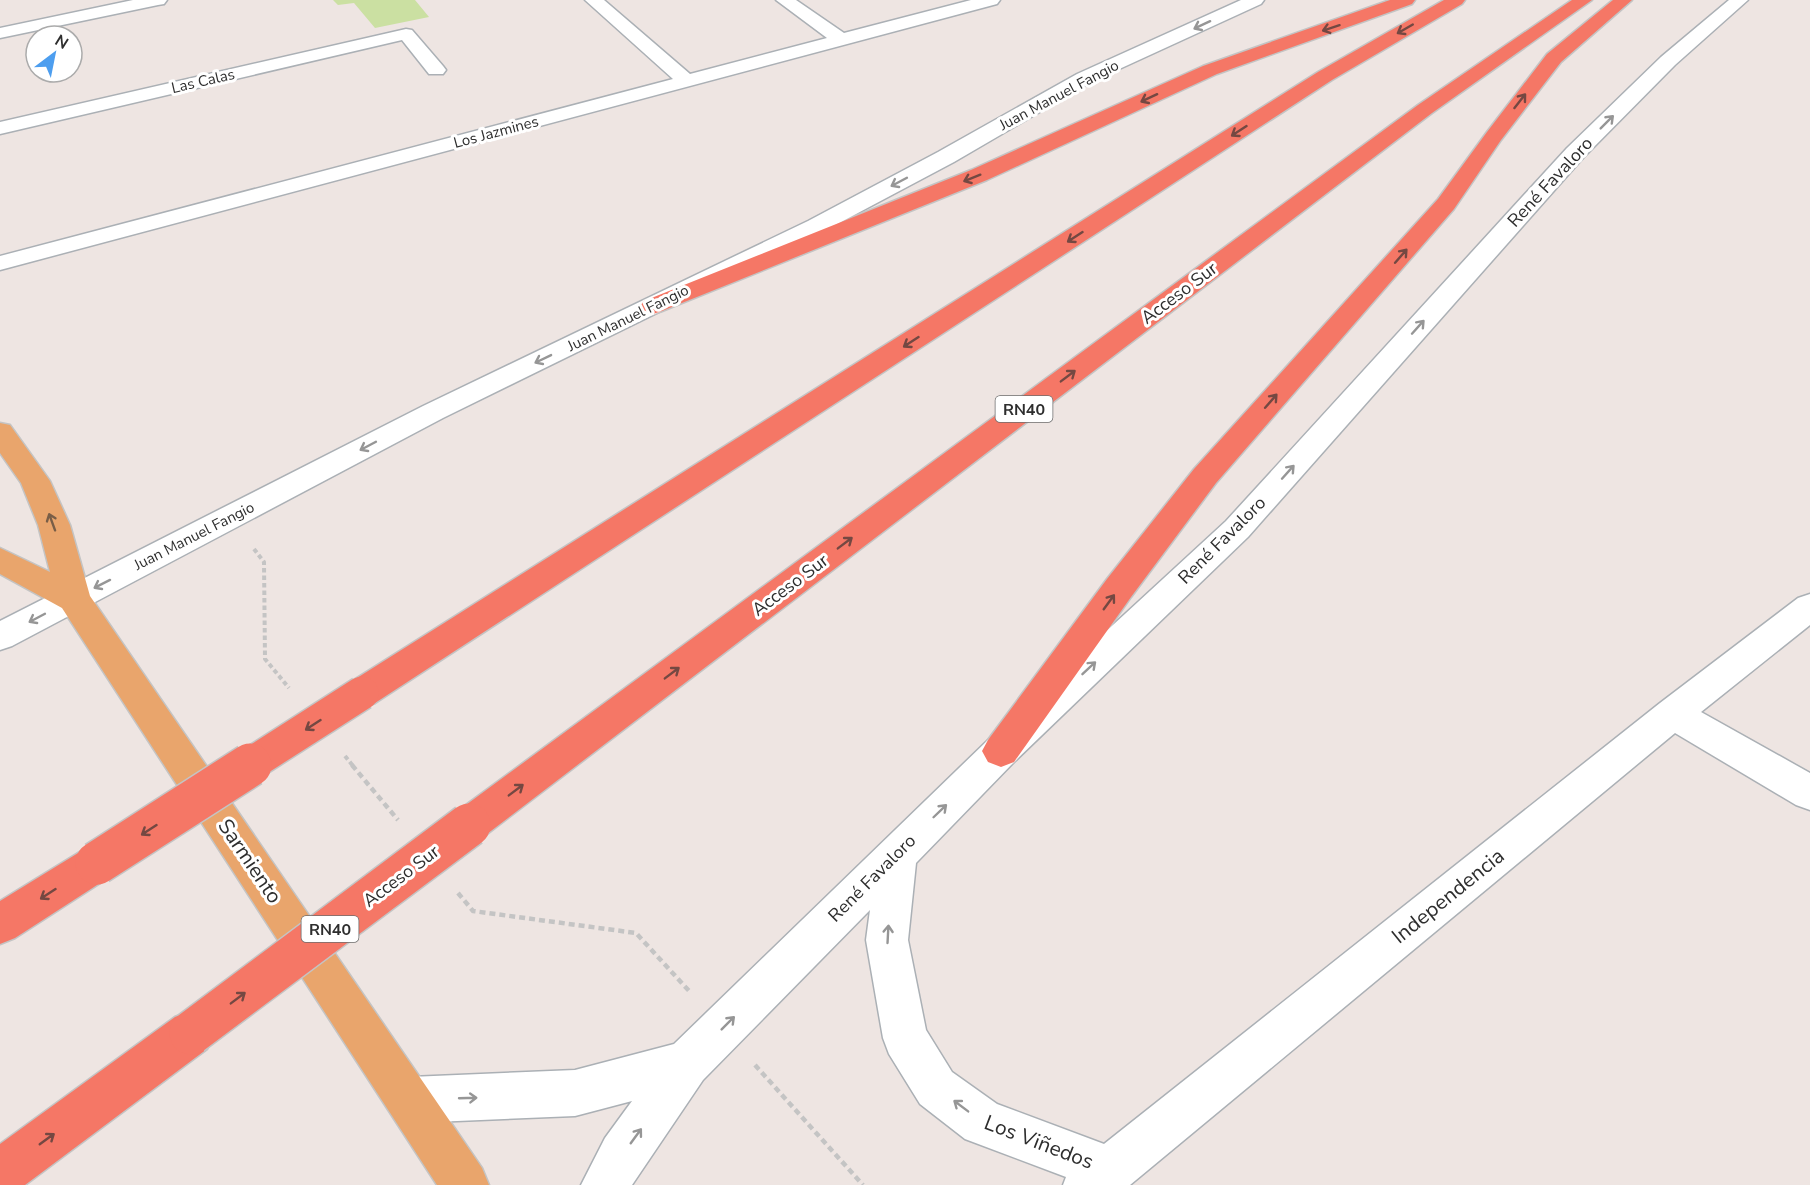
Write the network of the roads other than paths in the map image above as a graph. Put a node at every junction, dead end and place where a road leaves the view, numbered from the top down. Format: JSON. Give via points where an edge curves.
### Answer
{"nodes":[{"id":1,"x":158,"y":0,"type":"edge"},
{"id":2,"x":594,"y":0,"type":"edge"},
{"id":3,"x":785,"y":0,"type":"edge"},
{"id":4,"x":1255,"y":0,"type":"edge"},
{"id":5,"x":1406,"y":0,"type":"edge"},
{"id":6,"x":1456,"y":0,"type":"edge"},
{"id":7,"x":1583,"y":0,"type":"edge"},
{"id":8,"x":1623,"y":0,"type":"edge"},
{"id":9,"x":1739,"y":0,"type":"edge"},
{"id":10,"x":983,"y":1,"type":"edge"},
{"id":11,"x":0,"y":33,"type":"edge"},
{"id":12,"x":842,"y":40,"type":"junction"},
{"id":13,"x":436,"y":70,"type":"dead end"},
{"id":14,"x":687,"y":81,"type":"junction"},
{"id":15,"x":0,"y":128,"type":"edge"},
{"id":16,"x":0,"y":262,"type":"edge"},
{"id":17,"x":653,"y":306,"type":"junction"},
{"id":18,"x":0,"y":432,"type":"edge"},
{"id":19,"x":0,"y":560,"type":"edge"},
{"id":20,"x":74,"y":598,"type":"junction"},
{"id":21,"x":1810,"y":608,"type":"edge"},
{"id":22,"x":0,"y":637,"type":"edge"},
{"id":23,"x":1673,"y":714,"type":"junction"},
{"id":24,"x":1001,"y":751,"type":"junction"},
{"id":25,"x":1810,"y":792,"type":"edge"},
{"id":26,"x":897,"y":853,"type":"junction"},
{"id":27,"x":0,"y":924,"type":"edge"},
{"id":28,"x":687,"y":1064,"type":"junction"},
{"id":29,"x":410,"y":1100,"type":"junction"},
{"id":30,"x":0,"y":1174,"type":"edge"},
{"id":31,"x":1098,"y":1177,"type":"edge"},
{"id":32,"x":465,"y":1185,"type":"edge"},
{"id":33,"x":605,"y":1185,"type":"edge"}],
"edges":[{"from":1,"to":11,"type":"street"},
{"from":2,"to":14,"type":"street"},
{"from":3,"to":12,"type":"street"},
{"from":4,"to":17,"type":"street","name":"Juan Manuel Fangio","one_way":true,"via":[[1084,78],[826,221]]},
{"from":5,"to":17,"type":"highway","one_way":true,"via":[[1210,70],[979,175]]},
{"from":6,"to":27,"type":"highway","one_way":true,"bridge":true,"via":[[1325,76]]},
{"from":30,"to":7,"type":"highway","name":"Acceso Sur","number":"RN40","one_way":true,"bridge":true,"via":[[1425,109]]},
{"from":24,"to":8,"type":"highway","one_way":true,"via":[[1205,476],[1446,204],[1554,58]]},
{"from":24,"to":9,"type":"street","name":"René Favaloro","one_way":true,"via":[[1237,529],[1575,153],[1668,61]]},
{"from":10,"to":12,"type":"street","name":"Los Jazmines"},
{"from":12,"to":14,"type":"street","name":"Los Jazmines"},
{"from":13,"to":15,"type":"street","name":"Las Calas","via":[[406,34]]},
{"from":14,"to":16,"type":"street","name":"Los Jazmines"},
{"from":17,"to":20,"type":"street","name":"Juan Manuel Fangio","one_way":true,"via":[[433,412]]},
{"from":20,"to":18,"type":"main road","name":"Sarmiento","one_way":true,"via":[[54,525],[35,481]]},
{"from":19,"to":20,"type":"main road","name":"Sarmiento"},
{"from":20,"to":22,"type":"street","name":"Juan Manuel Fangio","one_way":true},
{"from":20,"to":29,"type":"main road","name":"Sarmiento"},
{"from":21,"to":23,"type":"street","name":"Independencia"},
{"from":23,"to":25,"type":"street"},
{"from":23,"to":31,"type":"street","name":"Independencia"},
{"from":26,"to":24,"type":"street","name":"René Favaloro","one_way":true},
{"from":28,"to":26,"type":"street","name":"René Favaloro","one_way":true},
{"from":31,"to":26,"type":"street","name":"Los Viñedos","one_way":true,"via":[[982,1122],[936,1088],[905,1038],[887,940]]},
{"from":29,"to":28,"type":"street","one_way":true,"via":[[575,1093]]},
{"from":33,"to":28,"type":"street","name":"René Favaloro","one_way":true},
{"from":29,"to":32,"type":"main road","name":"Sarmiento"}]}
